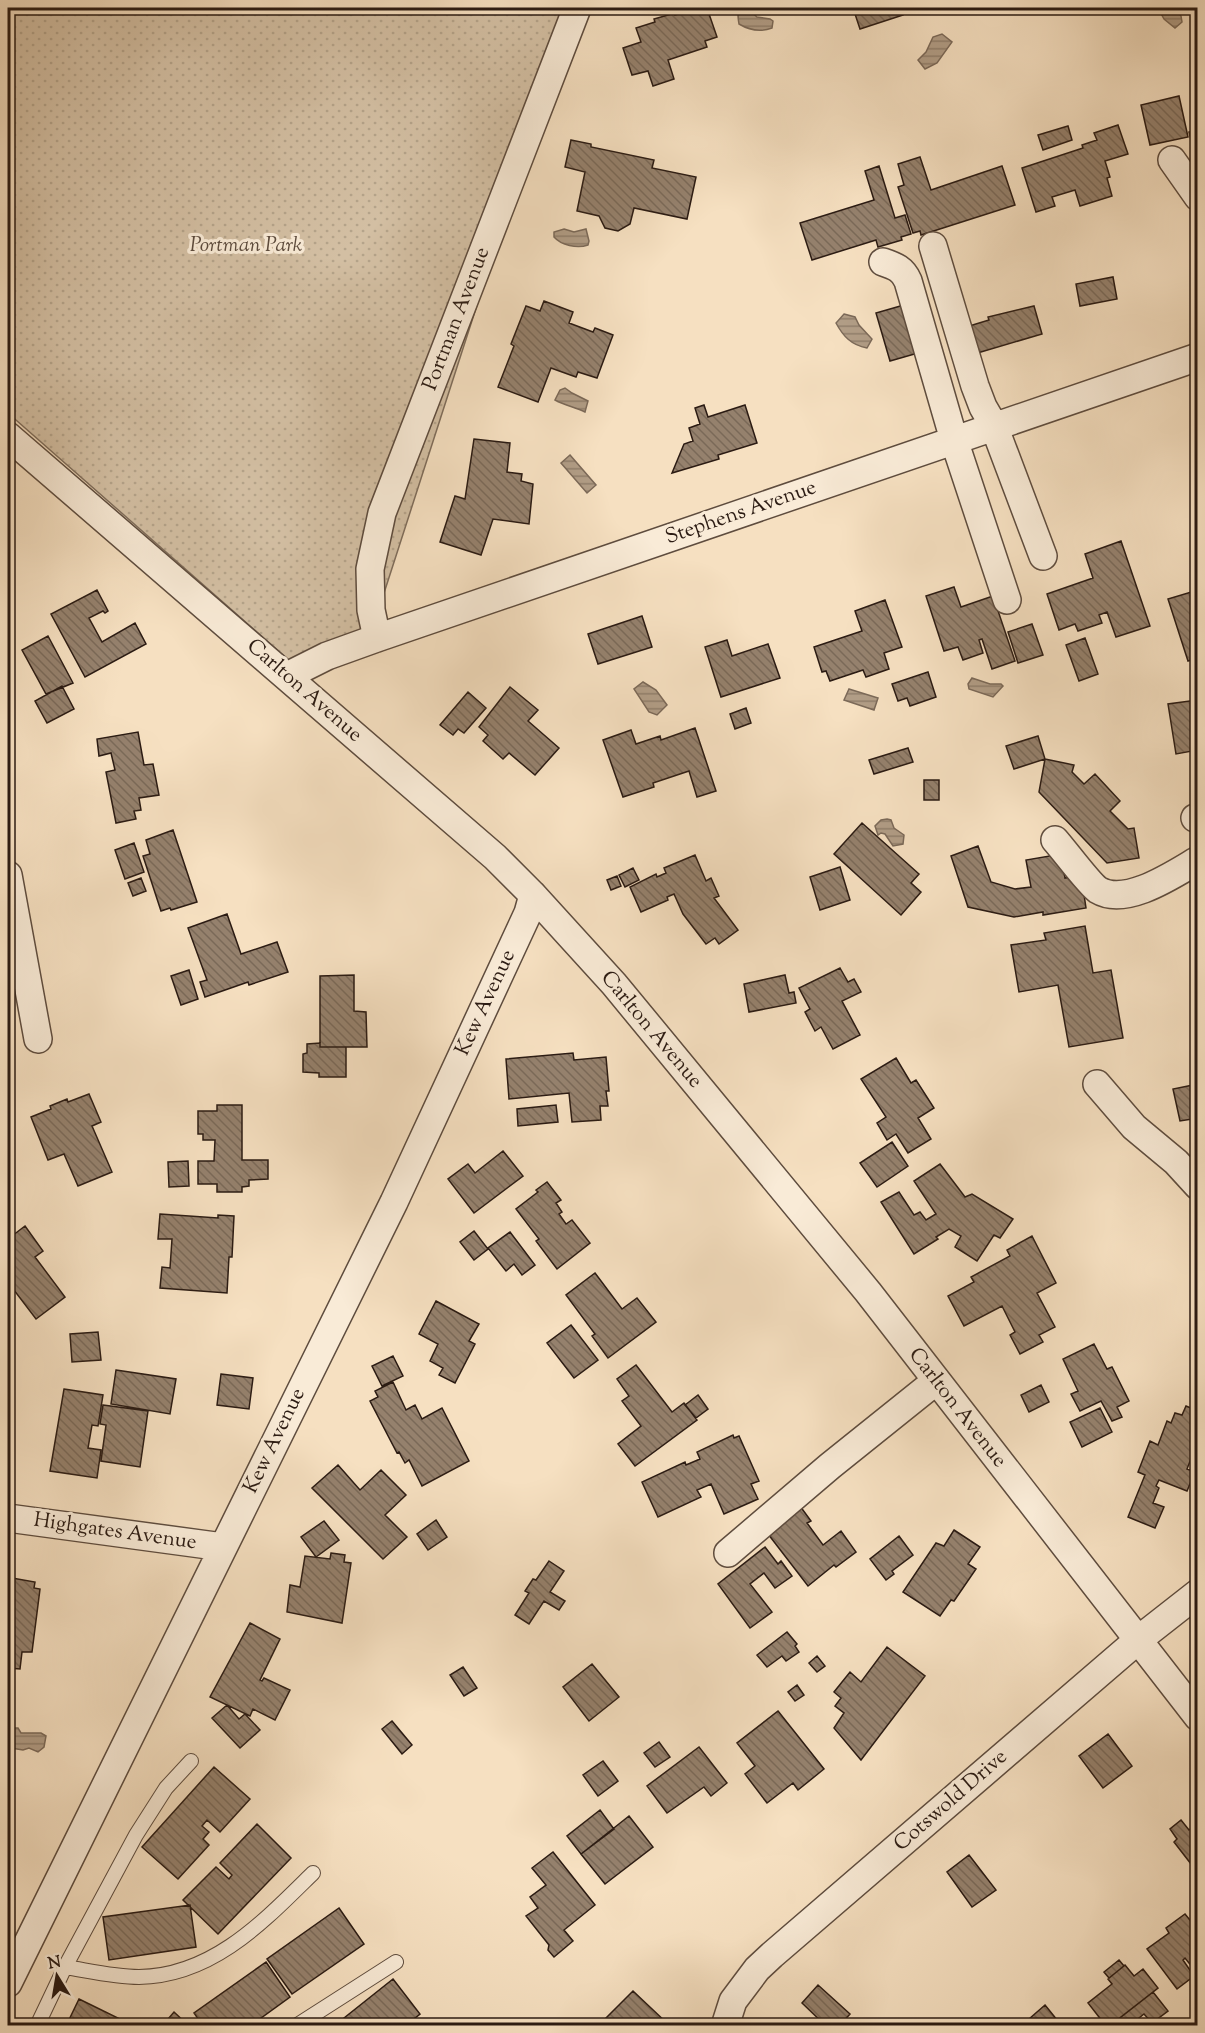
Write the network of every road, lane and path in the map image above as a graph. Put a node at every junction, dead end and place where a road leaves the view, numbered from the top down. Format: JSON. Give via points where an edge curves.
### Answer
{"nodes":[{"id":1,"x":577,"y":8,"type":"edge"},
{"id":2,"x":1172,"y":160,"type":"dead end"},
{"id":3,"x":1197,"y":197,"type":"edge"},
{"id":4,"x":933,"y":246,"type":"dead end"},
{"id":5,"x":884,"y":262,"type":"dead end"},
{"id":6,"x":1197,"y":357,"type":"edge"},
{"id":7,"x":994,"y":426,"type":"junction"},
{"id":8,"x":8,"y":436,"type":"edge"},
{"id":9,"x":954,"y":440,"type":"junction"},
{"id":10,"x":1043,"y":556,"type":"dead end"},
{"id":11,"x":1007,"y":600,"type":"dead end"},
{"id":12,"x":377,"y":638,"type":"junction"},
{"id":13,"x":288,"y":676,"type":"junction"},
{"id":14,"x":1055,"y":840,"type":"dead end"},
{"id":15,"x":1197,"y":860,"type":"edge"},
{"id":16,"x":8,"y":875,"type":"edge"},
{"id":17,"x":533,"y":895,"type":"junction"},
{"id":18,"x":38,"y":1039,"type":"dead end"},
{"id":19,"x":1097,"y":1084,"type":"dead end"},
{"id":20,"x":1197,"y":1186,"type":"edge"},
{"id":21,"x":936,"y":1381,"type":"junction"},
{"id":22,"x":8,"y":1518,"type":"edge"},
{"id":23,"x":223,"y":1547,"type":"junction"},
{"id":24,"x":728,"y":1553,"type":"dead end"},
{"id":25,"x":1197,"y":1593,"type":"edge"},
{"id":26,"x":1137,"y":1640,"type":"junction"},
{"id":27,"x":1197,"y":1717,"type":"edge"},
{"id":28,"x":191,"y":1761,"type":"dead end"},
{"id":29,"x":313,"y":1873,"type":"dead end"},
{"id":30,"x":396,"y":1962,"type":"dead end"},
{"id":31,"x":65,"y":1967,"type":"junction"},
{"id":32,"x":8,"y":1983,"type":"edge"},
{"id":33,"x":37,"y":2025,"type":"edge"},
{"id":34,"x":296,"y":2025,"type":"edge"},
{"id":35,"x":725,"y":2025,"type":"edge"}],
"edges":[{"from":1,"to":12,"type":"street","name":"Portman Avenue","via":[[382,513],[370,569],[371,610]]},
{"from":2,"to":3,"type":"street"},
{"from":4,"to":7,"type":"street","via":[[975,386]]},
{"from":5,"to":9,"type":"street","via":[[896,266],[908,280]]},
{"from":6,"to":7,"type":"street","name":"Stephens Avenue"},
{"from":7,"to":9,"type":"street","name":"Stephens Avenue"},
{"from":7,"to":10,"type":"street"},
{"from":8,"to":13,"type":"street","name":"Carlton Avenue"},
{"from":9,"to":11,"type":"street"},
{"from":9,"to":12,"type":"street","name":"Stephens Avenue"},
{"from":12,"to":13,"type":"street","name":"Stephens Avenue","via":[[327,656]]},
{"from":13,"to":17,"type":"street","name":"Carlton Avenue","via":[[495,857]]},
{"from":14,"to":15,"type":"street","via":[[1098,890],[1114,895],[1168,878]]},
{"from":16,"to":18,"type":"street"},
{"from":17,"to":21,"type":"street","name":"Carlton Avenue","via":[[614,984]]},
{"from":17,"to":23,"type":"street","name":"Kew Avenue","via":[[394,1202]]},
{"from":19,"to":20,"type":"street","via":[[1134,1127],[1176,1162]]},
{"from":21,"to":24,"type":"street"},
{"from":21,"to":26,"type":"street","name":"Carlton Avenue"},
{"from":22,"to":23,"type":"street","name":"Highgates Avenue"},
{"from":23,"to":32,"type":"street","name":"Kew Avenue"},
{"from":25,"to":26,"type":"street","name":"Cotswold Drive"},
{"from":26,"to":27,"type":"street","name":"Carlton Avenue"},
{"from":26,"to":35,"type":"street","name":"Cotswold Drive","via":[[772,1955],[733,2001]]},
{"from":28,"to":31,"type":"lane","via":[[166,1788],[136,1835]]},
{"from":29,"to":31,"type":"lane","via":[[258,1927],[205,1961],[141,1977]]},
{"from":30,"to":34,"type":"lane"},
{"from":31,"to":33,"type":"lane"}]}
